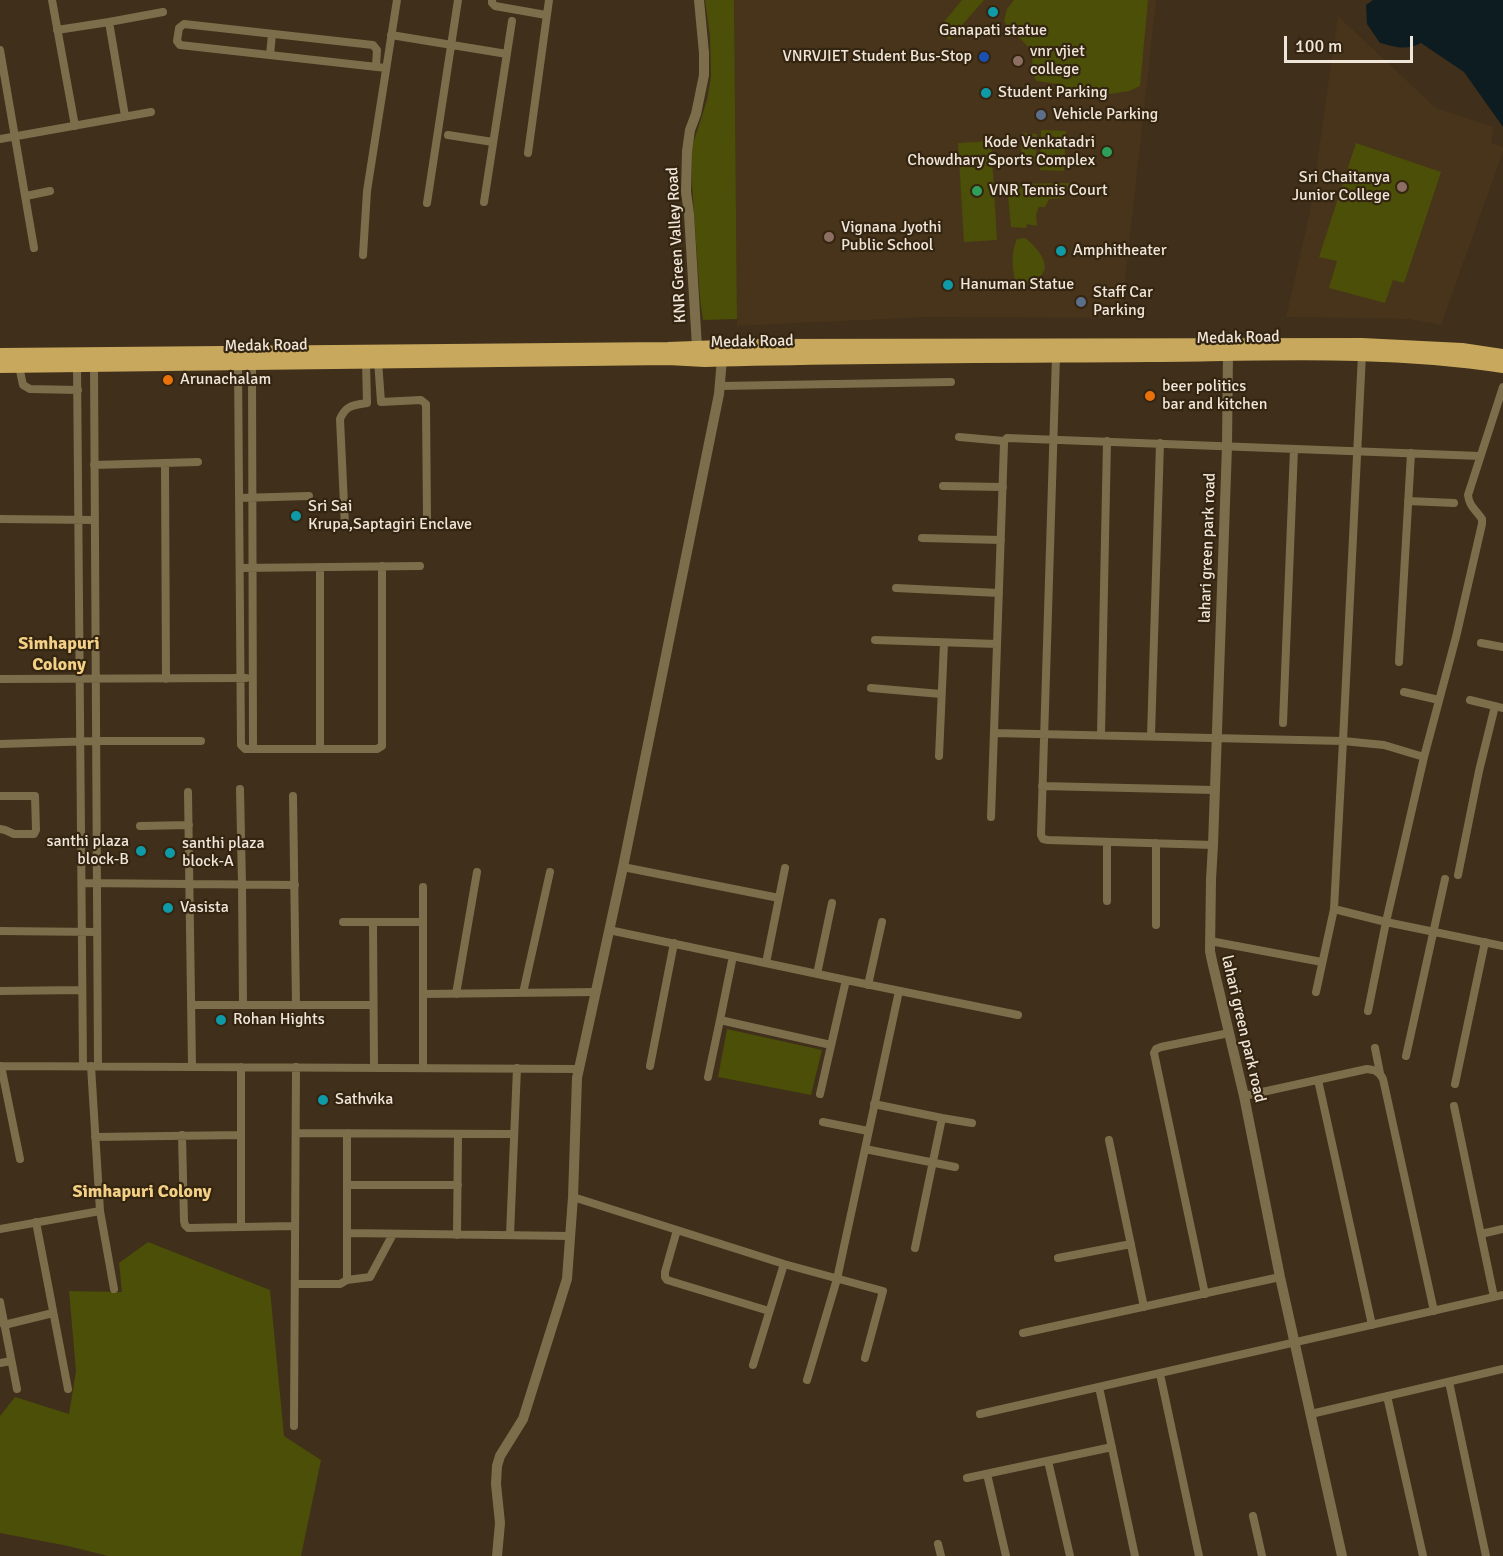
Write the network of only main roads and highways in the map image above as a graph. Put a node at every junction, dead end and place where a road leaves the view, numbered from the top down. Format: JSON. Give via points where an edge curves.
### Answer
{"nodes":[{"id":1,"x":0,"y":355,"type":"edge"},
{"id":2,"x":528,"y":355,"type":"junction"},
{"id":3,"x":1503,"y":356,"type":"edge"},
{"id":4,"x":0,"y":366,"type":"edge"},
{"id":5,"x":1503,"y":366,"type":"edge"}],
"edges":[{"from":1,"to":2,"type":"main road","name":"Medak Road"},
{"from":2,"to":3,"type":"main road","name":"Medak Road","via":[[697,347],[1350,344]]},
{"from":2,"to":4,"type":"main road","name":"Medak Road"},
{"from":2,"to":5,"type":"main road","name":"Medak Road","via":[[723,359],[1362,354],[1461,359]]}]}
